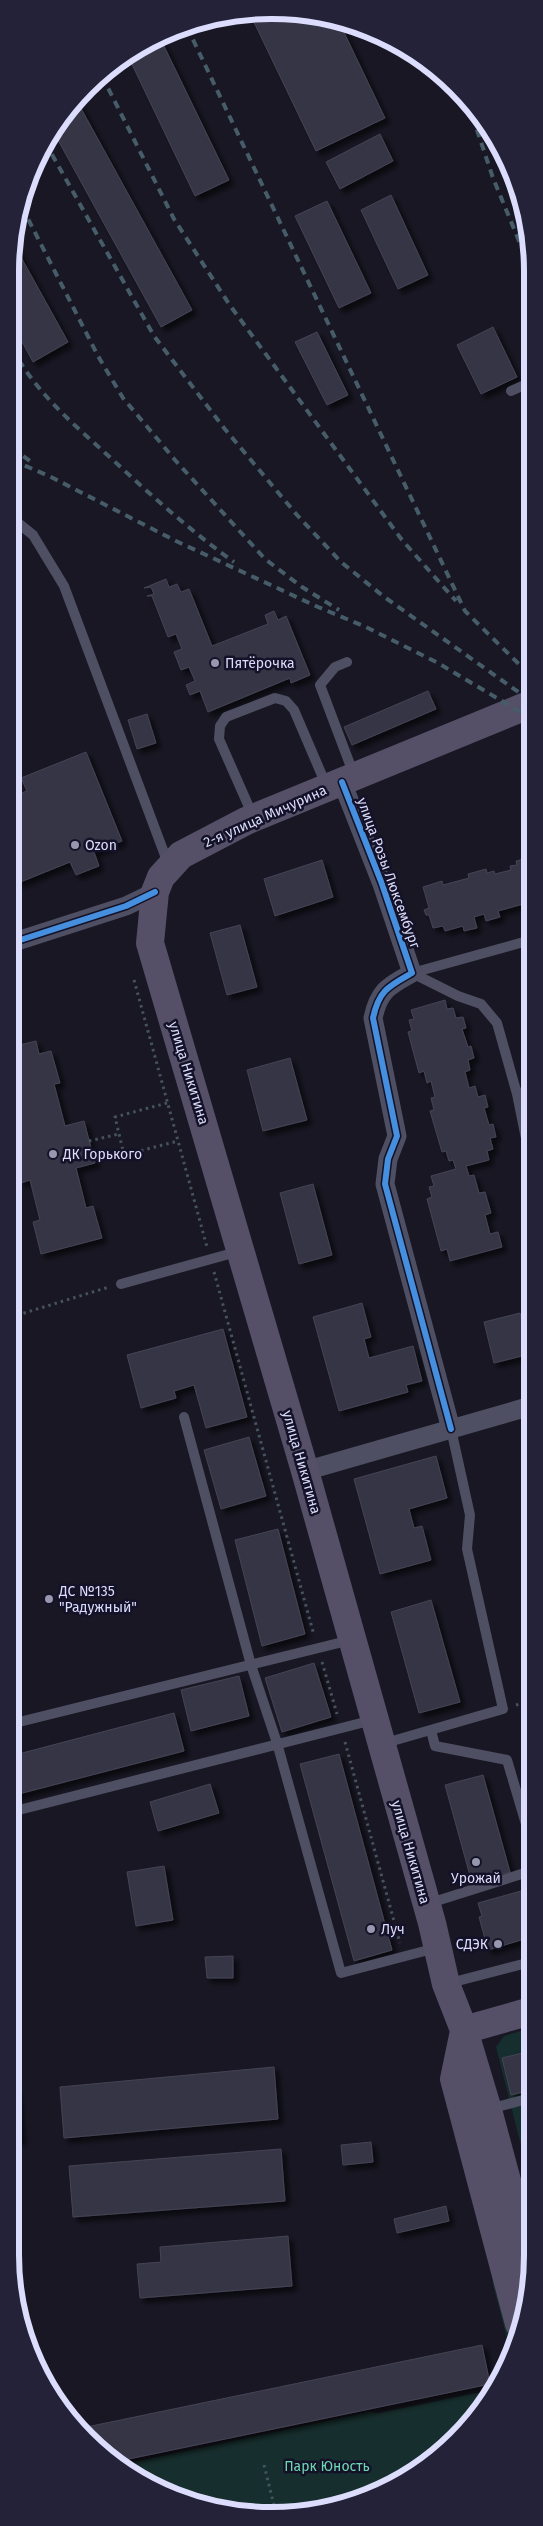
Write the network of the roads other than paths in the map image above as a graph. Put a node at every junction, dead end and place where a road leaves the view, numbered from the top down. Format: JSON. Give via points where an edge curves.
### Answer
{"nodes":[{"id":1,"x":524,"y":385,"type":"edge"},
{"id":2,"x":511,"y":391,"type":"dead end"},
{"id":3,"x":19,"y":524,"type":"edge"},
{"id":4,"x":348,"y":662,"type":"dead end"},
{"id":5,"x":524,"y":707,"type":"edge"},
{"id":6,"x":341,"y":782,"type":"junction"},
{"id":7,"x":254,"y":818,"type":"junction"},
{"id":8,"x":170,"y":867,"type":"junction"},
{"id":9,"x":155,"y":892,"type":"junction"},
{"id":10,"x":19,"y":940,"type":"edge"},
{"id":11,"x":524,"y":942,"type":"edge"},
{"id":12,"x":412,"y":973,"type":"junction"},
{"id":13,"x":524,"y":1092,"type":"edge"},
{"id":14,"x":517,"y":1094,"type":"junction"},
{"id":15,"x":524,"y":1129,"type":"edge"},
{"id":16,"x":241,"y":1251,"type":"junction"},
{"id":17,"x":121,"y":1284,"type":"road end"},
{"id":18,"x":524,"y":1408,"type":"edge"},
{"id":19,"x":184,"y":1417,"type":"dead end"},
{"id":20,"x":451,"y":1429,"type":"junction"},
{"id":21,"x":305,"y":1471,"type":"junction"},
{"id":22,"x":351,"y":1640,"type":"junction"},
{"id":23,"x":251,"y":1665,"type":"junction"},
{"id":24,"x":19,"y":1722,"type":"edge"},
{"id":25,"x":431,"y":1730,"type":"junction"},
{"id":26,"x":378,"y":1732,"type":"junction"},
{"id":27,"x":277,"y":1743,"type":"junction"},
{"id":28,"x":19,"y":1810,"type":"edge"},
{"id":29,"x":524,"y":1817,"type":"edge"},
{"id":30,"x":524,"y":1873,"type":"edge"},
{"id":31,"x":426,"y":1904,"type":"junction"},
{"id":32,"x":436,"y":1948,"type":"junction"},
{"id":33,"x":524,"y":1964,"type":"edge"},
{"id":34,"x":446,"y":1984,"type":"junction"},
{"id":35,"x":524,"y":2013,"type":"edge"},
{"id":36,"x":464,"y":2030,"type":"junction"},
{"id":37,"x":524,"y":2100,"type":"edge"},
{"id":38,"x":488,"y":2110,"type":"junction"},
{"id":39,"x":524,"y":2234,"type":"edge"},
{"id":40,"x":517,"y":2316,"type":"edge"}],
"edges":[{"from":1,"to":2,"type":"lane"},
{"from":3,"to":8,"type":"lane","via":[[33,535],[64,586]]},
{"from":4,"to":6,"type":"lane","via":[[335,666],[320,685]]},
{"from":5,"to":6,"type":"main road","name":"2-я улица Мичурина"},
{"from":6,"to":7,"type":"main road","name":"2-я улица Мичурина"},
{"from":6,"to":7,"type":"lane","via":[[286,701],[276,698],[226,717],[220,726],[218,739]]},
{"from":6,"to":12,"type":"street","name":"улица Розы Люксембург","via":[[382,884]]},
{"from":7,"to":8,"type":"main road","name":"2-я улица Мичурина","via":[[181,855]]},
{"from":8,"to":9,"type":"main road","name":"2-я улица Мичурина"},
{"from":9,"to":10,"type":"street","via":[[126,906]]},
{"from":9,"to":16,"type":"main road","name":"улица Никитина","via":[[150,943]]},
{"from":11,"to":12,"type":"lane"},
{"from":12,"to":14,"type":"lane","via":[[481,1004],[497,1023]]},
{"from":12,"to":20,"type":"street","via":[[387,988],[377,1002],[373,1018],[397,1136],[388,1159],[385,1184]]},
{"from":13,"to":14,"type":"lane"},
{"from":14,"to":15,"type":"lane"},
{"from":16,"to":17,"type":"lane"},
{"from":16,"to":21,"type":"main road","name":"улица Никитина"},
{"from":18,"to":20,"type":"street"},
{"from":19,"to":23,"type":"lane"},
{"from":20,"to":21,"type":"street"},
{"from":20,"to":25,"type":"lane","via":[[470,1515],[467,1549],[503,1709]]},
{"from":21,"to":22,"type":"main road","name":"улица Никитина"},
{"from":22,"to":23,"type":"lane"},
{"from":22,"to":26,"type":"main road","name":"улица Никитина"},
{"from":23,"to":24,"type":"lane"},
{"from":23,"to":27,"type":"lane"},
{"from":25,"to":26,"type":"lane"},
{"from":25,"to":29,"type":"lane","via":[[435,1746],[507,1760]]},
{"from":26,"to":27,"type":"lane","via":[[341,1728]]},
{"from":26,"to":31,"type":"main road","name":"улица Никитина"},
{"from":27,"to":28,"type":"lane"},
{"from":27,"to":32,"type":"lane","via":[[341,1973]]},
{"from":30,"to":31,"type":"lane"},
{"from":31,"to":32,"type":"main road","name":"улица Никитина"},
{"from":32,"to":34,"type":"main road","name":"улица Никитина"},
{"from":33,"to":34,"type":"lane"},
{"from":34,"to":36,"type":"main road","name":"улица Никитина"},
{"from":35,"to":36,"type":"main road"},
{"from":36,"to":38,"type":"main road","name":"улица Никитина"},
{"from":36,"to":40,"type":"main road","via":[[454,2079]]},
{"from":37,"to":38,"type":"lane"},
{"from":38,"to":39,"type":"main road","name":"улица Никитина"}]}
